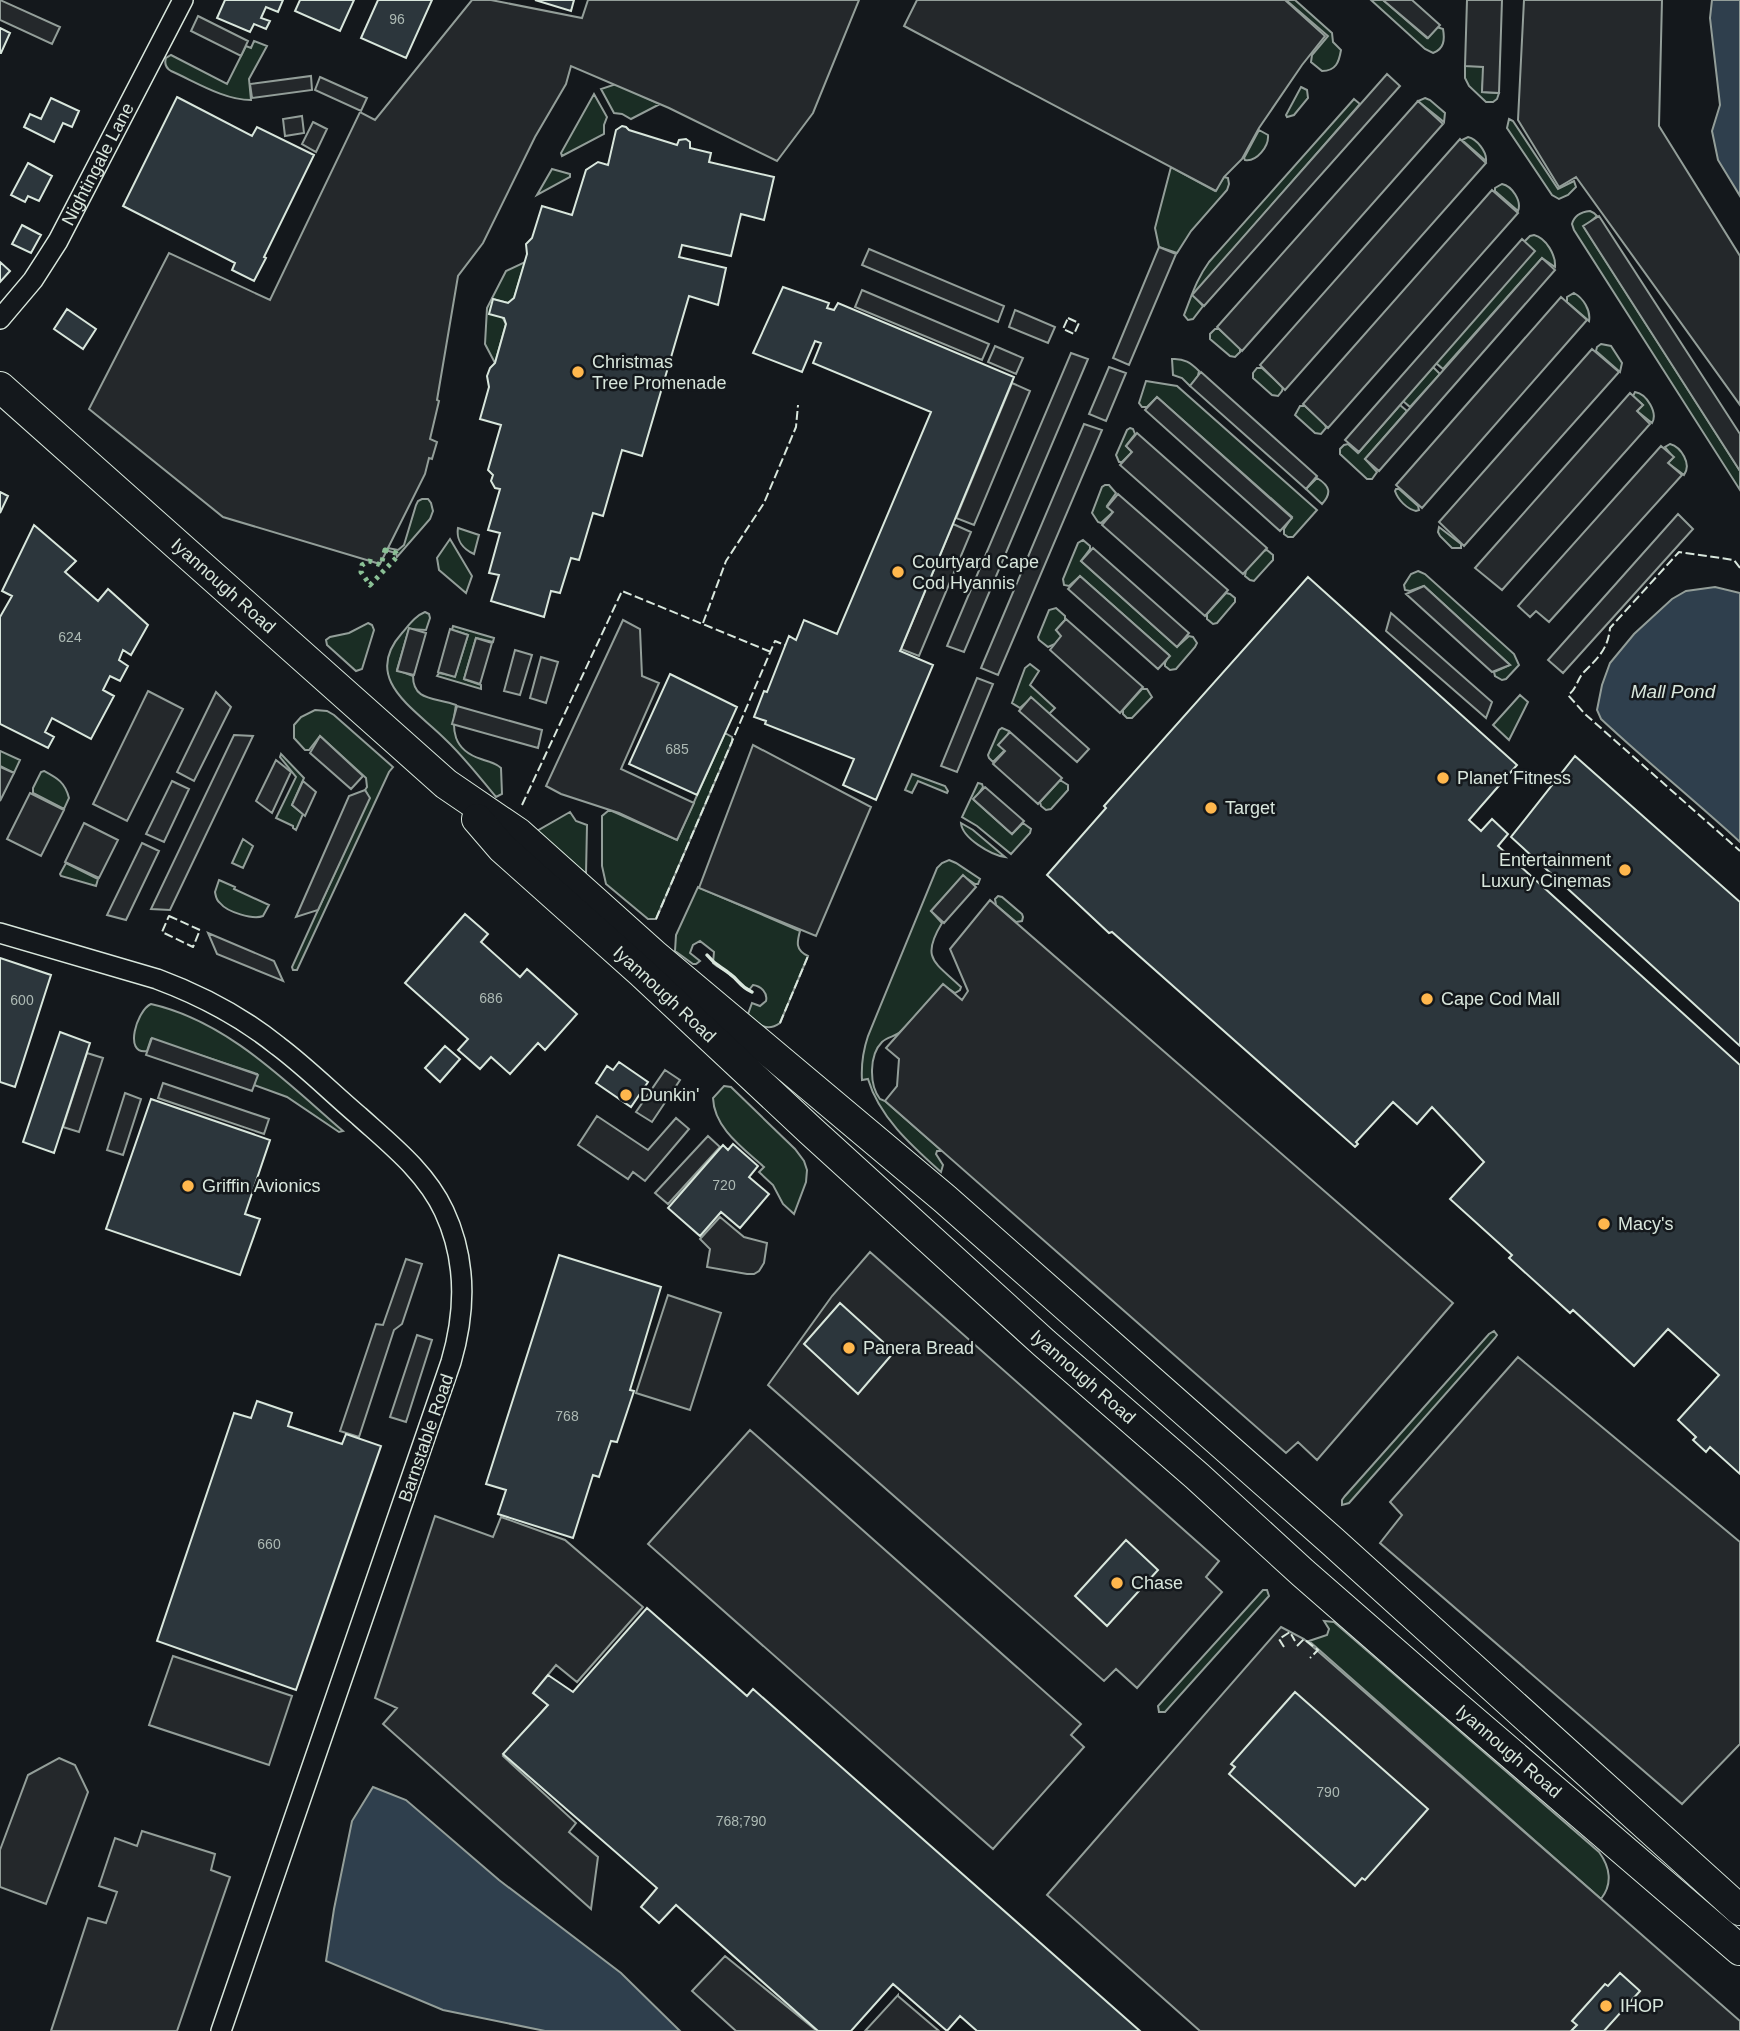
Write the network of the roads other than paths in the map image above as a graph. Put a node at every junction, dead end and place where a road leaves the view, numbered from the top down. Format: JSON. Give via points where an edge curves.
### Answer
{"nodes":[{"id":1,"x":183,"y":0,"type":"edge"},
{"id":2,"x":0,"y":319,"type":"edge"},
{"id":3,"x":0,"y":387,"type":"edge"},
{"id":4,"x":446,"y":784,"type":"junction"},
{"id":5,"x":0,"y":933,"type":"edge"},
{"id":6,"x":1740,"y":1910,"type":"edge"},
{"id":7,"x":1740,"y":1950,"type":"edge"},
{"id":8,"x":221,"y":2031,"type":"edge"}],
"edges":[{"from":1,"to":2,"type":"street","name":"Nightingale Lane","via":[[58,241]]},
{"from":3,"to":4,"type":"main road","name":"Iyannough Road"},
{"from":4,"to":6,"type":"main road","name":"Iyannough Road","via":[[518,833],[653,954],[946,1199]]},
{"from":4,"to":7,"type":"main road","name":"Iyannough Road","via":[[502,848],[1044,1343],[1363,1626]]},
{"from":5,"to":8,"type":"street","name":"Barnstable Road","via":[[180,988],[268,1039],[418,1172],[443,1208],[455,1241],[463,1312],[451,1362]]}]}
